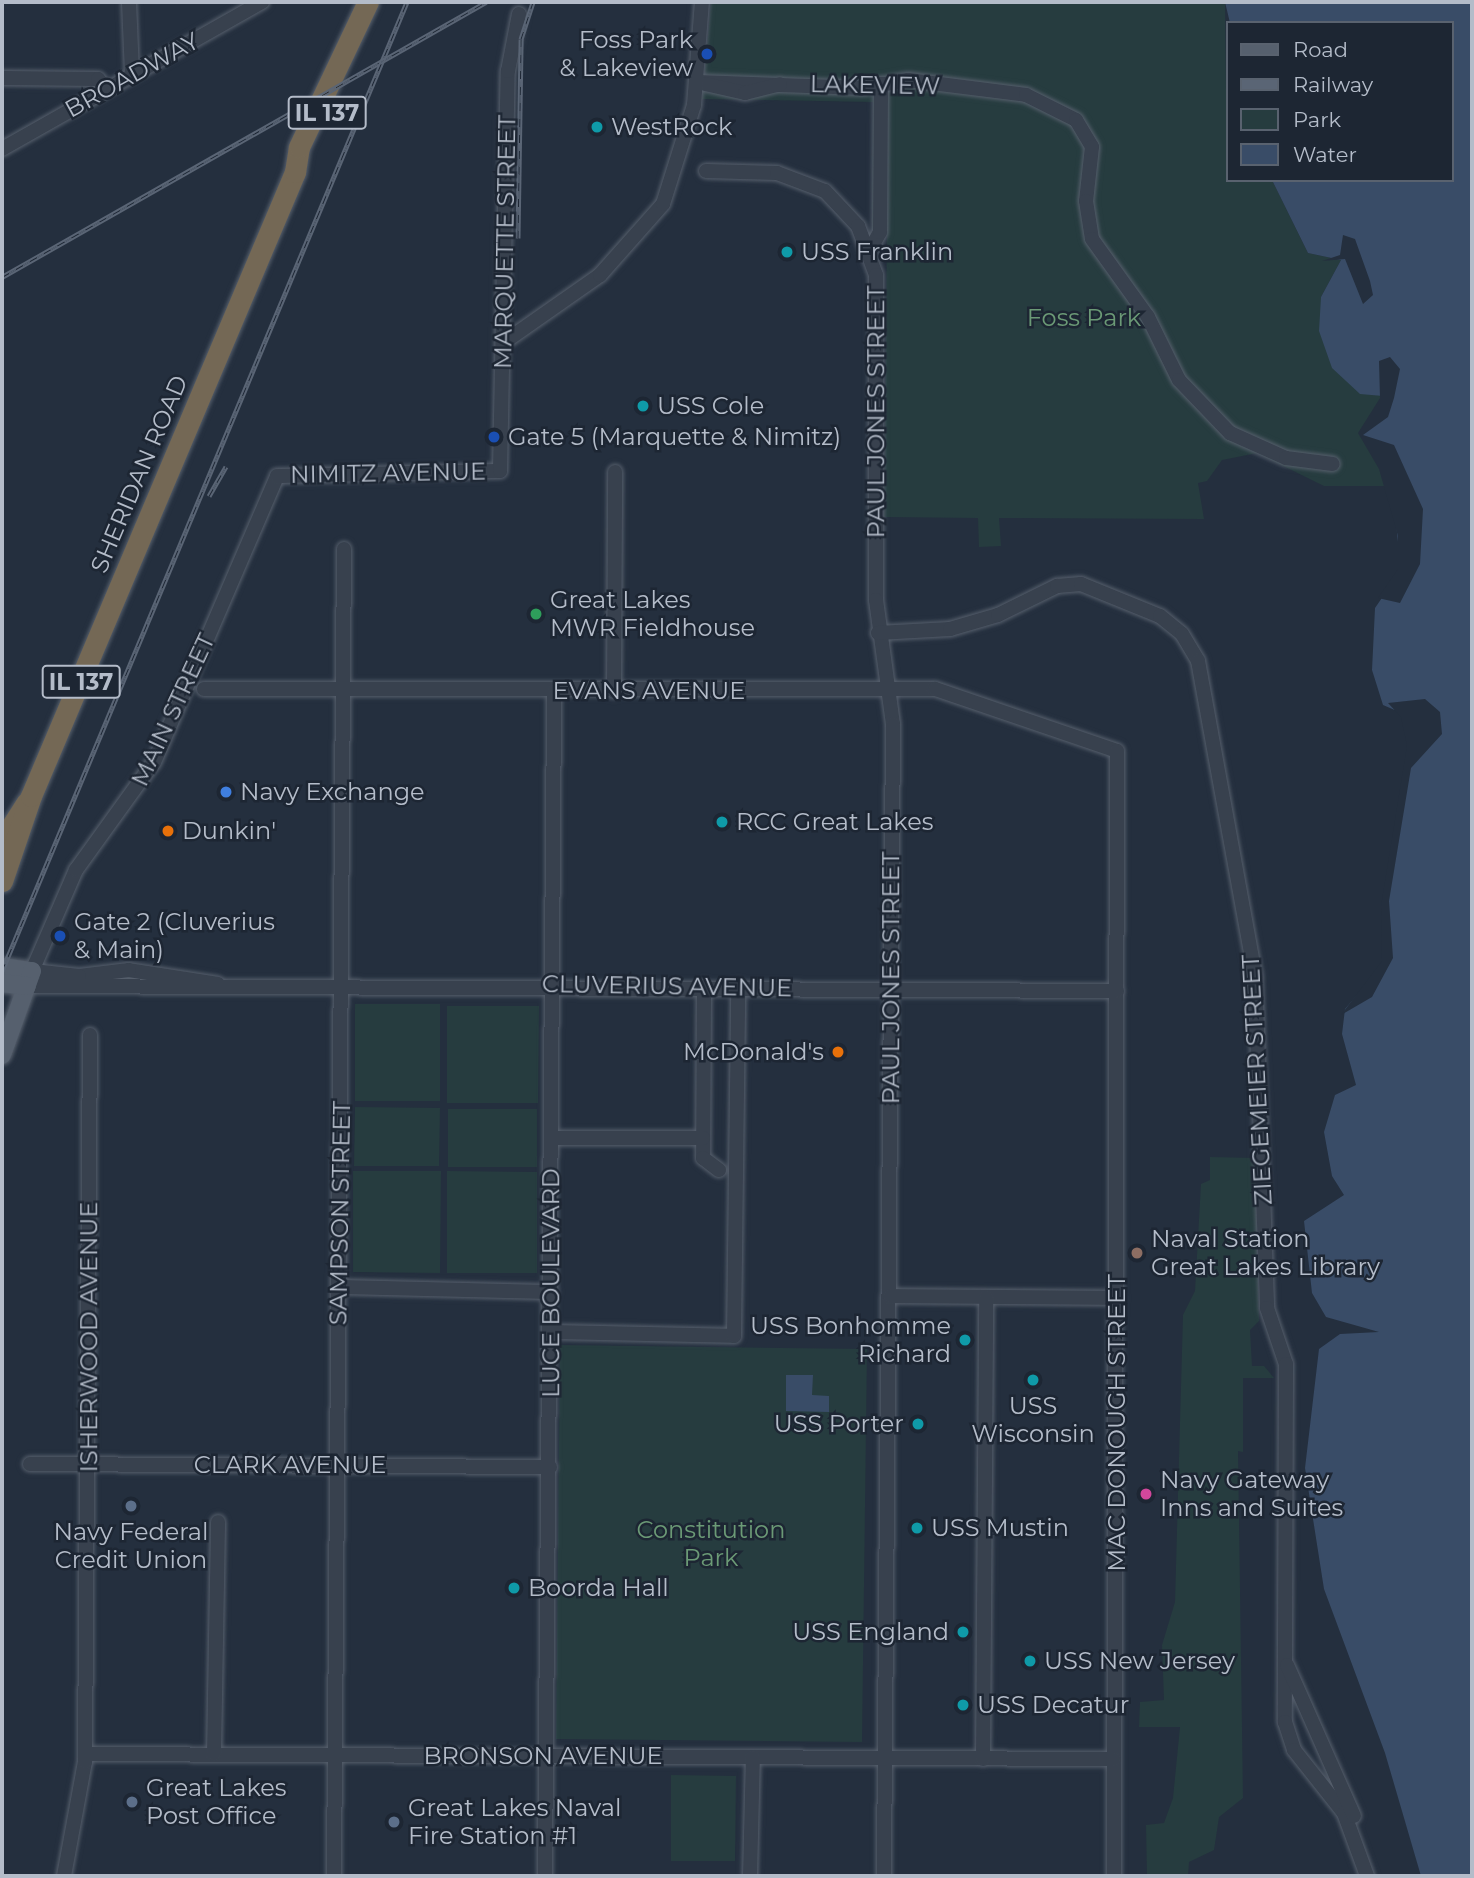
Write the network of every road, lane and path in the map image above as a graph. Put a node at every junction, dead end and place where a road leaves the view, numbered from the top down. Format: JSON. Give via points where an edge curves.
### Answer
{"nodes":[{"id":1,"x":129,"y":2,"type":"edge"},
{"id":2,"x":262,"y":2,"type":"edge"},
{"id":3,"x":368,"y":2,"type":"edge"},
{"id":4,"x":702,"y":2,"type":"edge"},
{"id":5,"x":519,"y":14,"type":"dead end"},
{"id":6,"x":132,"y":75,"type":"junction"},
{"id":7,"x":2,"y":78,"type":"edge"},
{"id":8,"x":697,"y":82,"type":"junction"},
{"id":9,"x":881,"y":84,"type":"junction"},
{"id":10,"x":106,"y":89,"type":"junction"},
{"id":11,"x":2,"y":149,"type":"edge"},
{"id":12,"x":706,"y":171,"type":"dead end"},
{"id":13,"x":870,"y":250,"type":"junction"},
{"id":14,"x":502,"y":343,"type":"junction"},
{"id":15,"x":1333,"y":464,"type":"dead end"},
{"id":16,"x":500,"y":471,"type":"joint"},
{"id":17,"x":615,"y":472,"type":"dead end"},
{"id":18,"x":277,"y":476,"type":"joint"},
{"id":19,"x":344,"y":549,"type":"dead end"},
{"id":20,"x":878,"y":633,"type":"junction"},
{"id":21,"x":204,"y":689,"type":"dead end"},
{"id":22,"x":343,"y":689,"type":"junction"},
{"id":23,"x":554,"y":691,"type":"junction"},
{"id":24,"x":614,"y":691,"type":"junction"},
{"id":25,"x":888,"y":692,"type":"junction"},
{"id":26,"x":1086,"y":741,"type":"joint"},
{"id":27,"x":31,"y":796,"type":"junction"},
{"id":28,"x":2,"y":841,"type":"edge"},
{"id":29,"x":2,"y":881,"type":"edge"},
{"id":30,"x":2,"y":967,"type":"edge"},
{"id":31,"x":29,"y":979,"type":"junction"},
{"id":32,"x":2,"y":983,"type":"edge"},
{"id":33,"x":552,"y":985,"type":"junction"},
{"id":34,"x":342,"y":986,"type":"junction"},
{"id":35,"x":704,"y":987,"type":"junction"},
{"id":36,"x":738,"y":987,"type":"junction"},
{"id":37,"x":891,"y":989,"type":"junction"},
{"id":38,"x":1117,"y":991,"type":"junction"},
{"id":39,"x":90,"y":1035,"type":"dead end"},
{"id":40,"x":2,"y":1055,"type":"edge"},
{"id":41,"x":551,"y":1138,"type":"junction"},
{"id":42,"x":703,"y":1138,"type":"junction"},
{"id":43,"x":719,"y":1170,"type":"dead end"},
{"id":44,"x":339,"y":1287,"type":"junction"},
{"id":45,"x":551,"y":1292,"type":"junction"},
{"id":46,"x":890,"y":1296,"type":"junction"},
{"id":47,"x":986,"y":1297,"type":"junction"},
{"id":48,"x":1117,"y":1298,"type":"junction"},
{"id":49,"x":550,"y":1332,"type":"junction"},
{"id":50,"x":30,"y":1464,"type":"dead end"},
{"id":51,"x":88,"y":1464,"type":"junction"},
{"id":52,"x":337,"y":1465,"type":"junction"},
{"id":53,"x":550,"y":1467,"type":"junction"},
{"id":54,"x":218,"y":1522,"type":"dead end"},
{"id":55,"x":1285,"y":1661,"type":"junction"},
{"id":56,"x":85,"y":1754,"type":"junction"},
{"id":57,"x":214,"y":1755,"type":"junction"},
{"id":58,"x":335,"y":1755,"type":"junction"},
{"id":59,"x":546,"y":1756,"type":"junction"},
{"id":60,"x":753,"y":1757,"type":"junction"},
{"id":61,"x":884,"y":1758,"type":"junction"},
{"id":62,"x":983,"y":1759,"type":"junction"},
{"id":63,"x":1114,"y":1759,"type":"junction"},
{"id":64,"x":1367,"y":1875,"type":"edge"},
{"id":65,"x":64,"y":1876,"type":"edge"},
{"id":66,"x":334,"y":1876,"type":"edge"},
{"id":67,"x":545,"y":1876,"type":"edge"},
{"id":68,"x":750,"y":1876,"type":"edge"},
{"id":69,"x":884,"y":1876,"type":"edge"},
{"id":70,"x":1114,"y":1876,"type":"edge"}],
"edges":[{"from":1,"to":6,"type":"street"},
{"from":2,"to":6,"type":"street","name":"BROADWAY"},
{"from":3,"to":27,"type":"highway","name":"SHERIDAN ROAD","number":"IL 137","via":[[347,50],[338,55],[295,172]]},
{"from":4,"to":8,"type":"street"},
{"from":5,"to":14,"type":"street","name":"MARQUETTE STREET","via":[[508,71]]},
{"from":6,"to":10,"type":"street","name":"BROADWAY"},
{"from":7,"to":10,"type":"street","via":[[98,79]]},
{"from":8,"to":9,"type":"street","name":"LAKEVIEW"},
{"from":8,"to":14,"type":"street","via":[[675,181],[650,223],[599,275]]},
{"from":9,"to":13,"type":"street","name":"PAUL JONES STREET","via":[[880,232]]},
{"from":9,"to":15,"type":"street","name":"LAKEVIEW","via":[[908,80],[1026,95],[1076,120],[1092,147],[1086,201],[1092,239],[1148,317],[1179,380],[1230,433],[1286,458]]},
{"from":10,"to":11,"type":"street","name":"BROADWAY"},
{"from":12,"to":13,"type":"street","via":[[777,173],[810,183],[850,214]]},
{"from":13,"to":20,"type":"street","name":"PAUL JONES STREET","via":[[877,285]]},
{"from":14,"to":16,"type":"street","name":"MARQUETTE STREET"},
{"from":16,"to":18,"type":"street","name":"NIMITZ AVENUE"},
{"from":17,"to":24,"type":"street"},
{"from":18,"to":31,"type":"street","name":"MAIN STREET","via":[[154,762],[76,870]]},
{"from":19,"to":22,"type":"street","name":"SAMPSON STREET"},
{"from":20,"to":25,"type":"street","name":"PAUL JONES STREET"},
{"from":20,"to":55,"type":"street","name":"ZIEGEMEIER STREET","via":[[969,624],[1057,586],[1081,584],[1160,616],[1182,634],[1198,661],[1255,976],[1267,1308],[1286,1364]]},
{"from":21,"to":22,"type":"street","name":"EVANS AVENUE"},
{"from":22,"to":23,"type":"street","name":"EVANS AVENUE"},
{"from":22,"to":34,"type":"street","name":"SAMPSON STREET"},
{"from":23,"to":24,"type":"street","name":"EVANS AVENUE"},
{"from":23,"to":33,"type":"street","name":"LUCE BOULEVARD"},
{"from":24,"to":25,"type":"street","name":"EVANS AVENUE"},
{"from":25,"to":26,"type":"street","name":"EVANS AVENUE","via":[[935,689]]},
{"from":25,"to":37,"type":"street","name":"PAUL JONES STREET"},
{"from":26,"to":38,"type":"street","name":"MAC DONOUGH STREET","via":[[1117,751]]},
{"from":27,"to":28,"type":"highway","name":"SHERIDAN ROAD","number":"IL 137"},
{"from":27,"to":29,"type":"highway","name":"SHERIDAN ROAD","number":"IL 137"},
{"from":30,"to":31,"type":"main road"},
{"from":31,"to":32,"type":"main road"},
{"from":31,"to":34,"type":"street","name":"CLUVERIUS AVENUE"},
{"from":31,"to":40,"type":"main road"},
{"from":33,"to":34,"type":"street","name":"CLUVERIUS AVENUE"},
{"from":33,"to":35,"type":"street","name":"CLUVERIUS AVENUE"},
{"from":33,"to":41,"type":"street","name":"LUCE BOULEVARD"},
{"from":34,"to":44,"type":"street","name":"SAMPSON STREET"},
{"from":35,"to":36,"type":"street","name":"CLUVERIUS AVENUE"},
{"from":35,"to":42,"type":"street"},
{"from":36,"to":37,"type":"street","name":"CLUVERIUS AVENUE"},
{"from":36,"to":49,"type":"street","via":[[734,1336]]},
{"from":37,"to":38,"type":"street","name":"CLUVERIUS AVENUE"},
{"from":37,"to":46,"type":"street","name":"PAUL JONES STREET"},
{"from":38,"to":48,"type":"street","name":"MAC DONOUGH STREET"},
{"from":39,"to":51,"type":"street","name":"ISHERWOOD AVENUE"},
{"from":41,"to":42,"type":"street"},
{"from":41,"to":45,"type":"street","name":"LUCE BOULEVARD"},
{"from":42,"to":43,"type":"street","via":[[704,1163]]},
{"from":44,"to":45,"type":"street"},
{"from":44,"to":52,"type":"street","name":"SAMPSON STREET"},
{"from":45,"to":49,"type":"street","name":"LUCE BOULEVARD"},
{"from":46,"to":47,"type":"street"},
{"from":46,"to":61,"type":"street","name":"PAUL JONES STREET"},
{"from":47,"to":48,"type":"street"},
{"from":47,"to":62,"type":"street"},
{"from":48,"to":63,"type":"street","name":"MAC DONOUGH STREET"},
{"from":49,"to":53,"type":"street","name":"LUCE BOULEVARD"},
{"from":50,"to":51,"type":"street","name":"CLARK AVENUE"},
{"from":51,"to":52,"type":"street","name":"CLARK AVENUE"},
{"from":51,"to":56,"type":"street","name":"ISHERWOOD AVENUE"},
{"from":52,"to":53,"type":"street","name":"CLARK AVENUE"},
{"from":52,"to":58,"type":"street","name":"SAMPSON STREET"},
{"from":53,"to":59,"type":"street","name":"LUCE BOULEVARD"},
{"from":54,"to":57,"type":"street"},
{"from":55,"to":64,"type":"street","via":[[1365,1840]]},
{"from":55,"to":64,"type":"street","name":"ZIEGEMEIER STREET","via":[[1287,1734],[1344,1813]]},
{"from":56,"to":57,"type":"street","name":"BRONSON AVENUE"},
{"from":56,"to":65,"type":"street"},
{"from":57,"to":58,"type":"street","name":"BRONSON AVENUE"},
{"from":58,"to":59,"type":"street","name":"BRONSON AVENUE"},
{"from":58,"to":66,"type":"street","name":"SAMPSON STREET"},
{"from":59,"to":60,"type":"street","name":"BRONSON AVENUE"},
{"from":59,"to":67,"type":"street","name":"LUCE BOULEVARD"},
{"from":60,"to":61,"type":"street","name":"BRONSON AVENUE"},
{"from":60,"to":68,"type":"street"},
{"from":61,"to":62,"type":"street","name":"BRONSON AVENUE"},
{"from":61,"to":69,"type":"street","name":"PAUL JONES STREET"},
{"from":62,"to":63,"type":"street","name":"BRONSON AVENUE"},
{"from":63,"to":70,"type":"street","name":"MAC DONOUGH STREET"}]}
